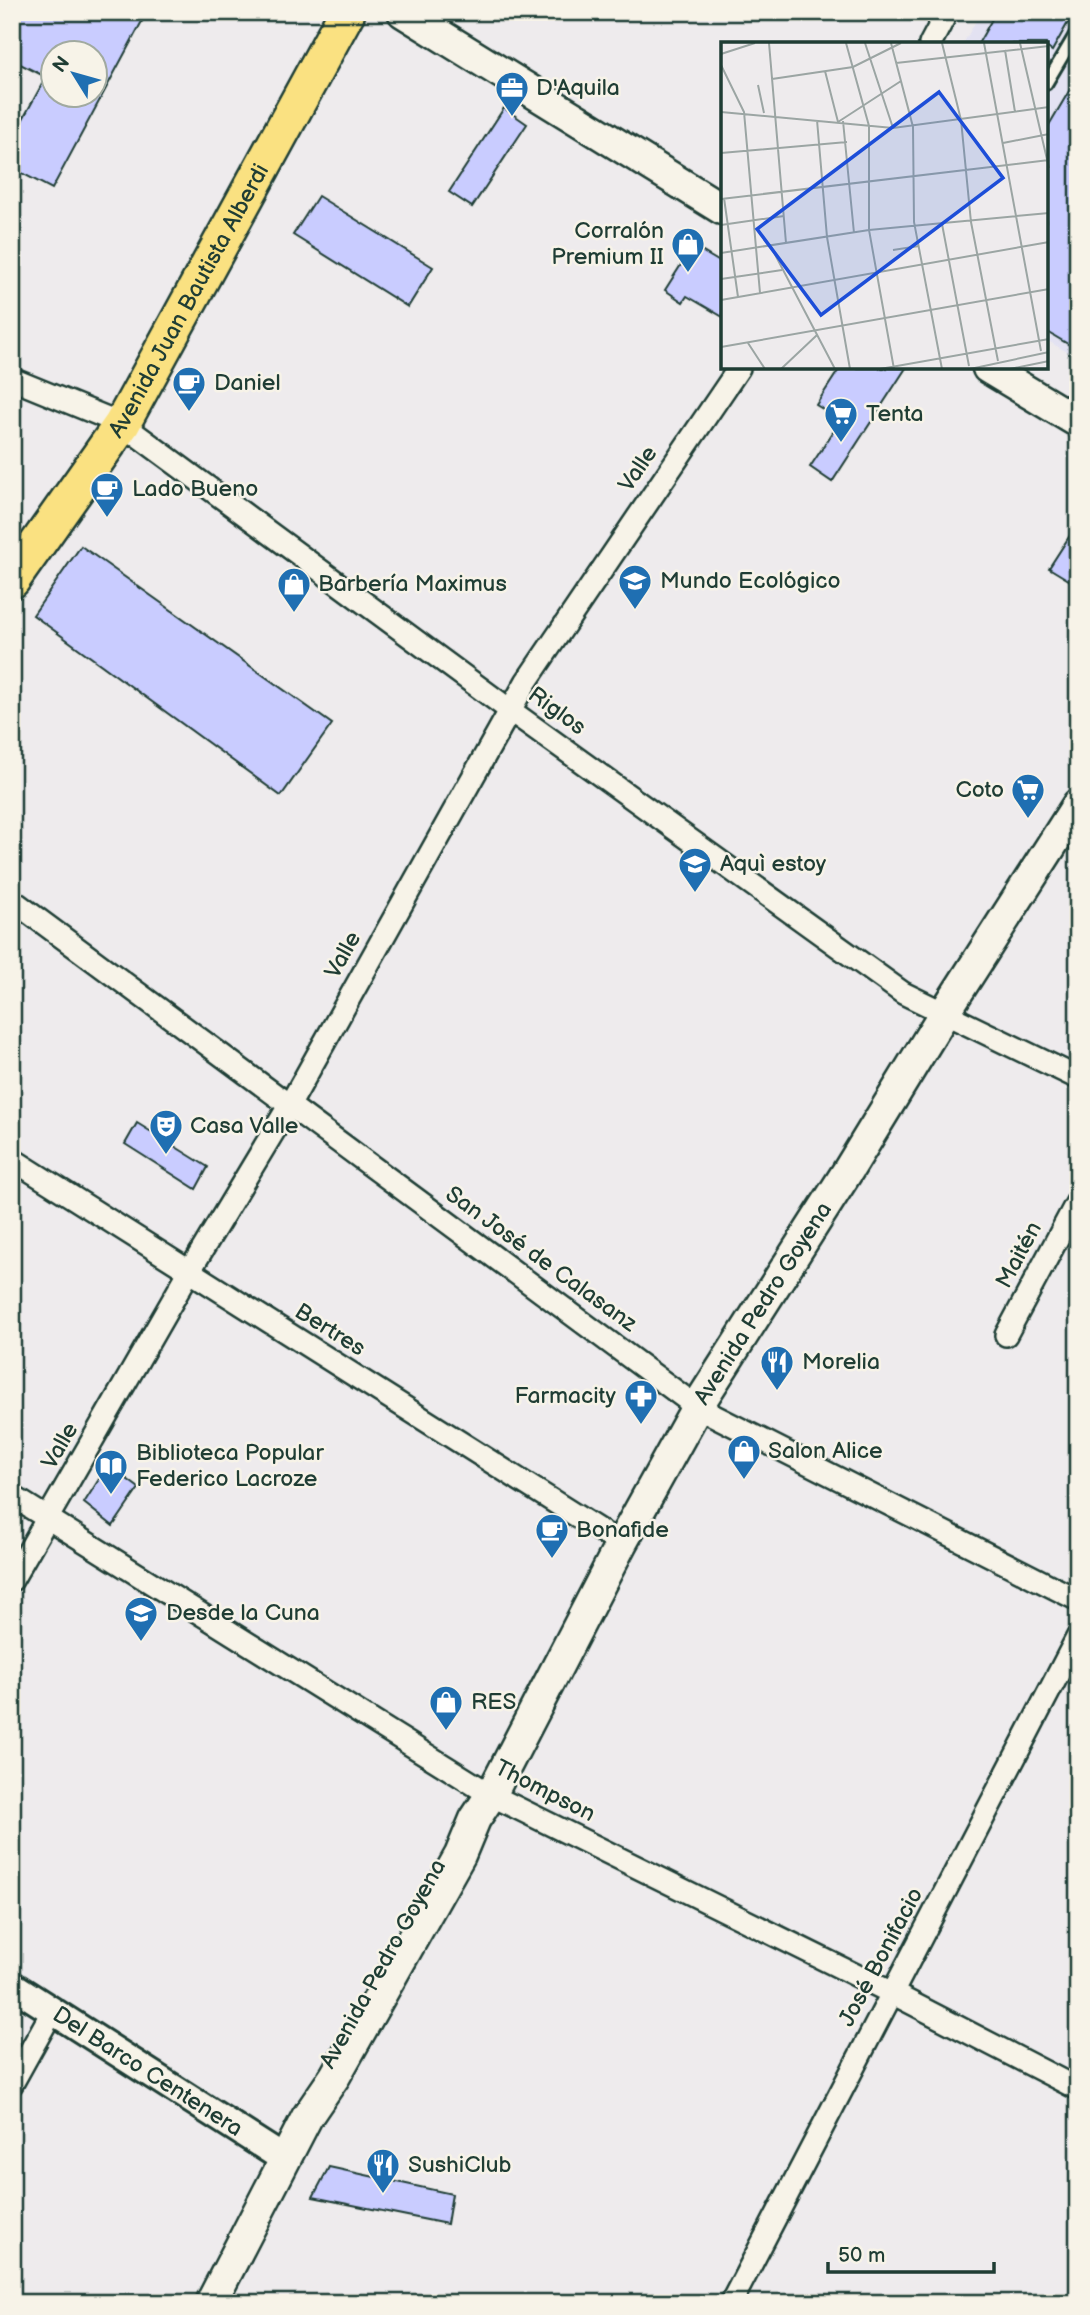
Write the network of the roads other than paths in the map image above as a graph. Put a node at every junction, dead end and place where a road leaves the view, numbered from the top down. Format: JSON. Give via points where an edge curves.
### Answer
{"nodes":[{"id":1,"x":347,"y":12,"type":"edge"},
{"id":2,"x":403,"y":12,"type":"edge"},
{"id":3,"x":947,"y":12,"type":"edge"},
{"id":4,"x":1078,"y":30,"type":"edge"},
{"id":5,"x":931,"y":42,"type":"edge"},
{"id":6,"x":1048,"y":82,"type":"edge"},
{"id":7,"x":721,"y":208,"type":"edge"},
{"id":8,"x":738,"y":369,"type":"edge"},
{"id":9,"x":990,"y":369,"type":"edge"},
{"id":10,"x":12,"y":379,"type":"edge"},
{"id":11,"x":1078,"y":422,"type":"edge"},
{"id":12,"x":122,"y":424,"type":"junction"},
{"id":13,"x":12,"y":580,"type":"edge"},
{"id":14,"x":511,"y":711,"type":"junction"},
{"id":15,"x":1078,"y":804,"type":"edge"},
{"id":16,"x":12,"y":900,"type":"edge"},
{"id":17,"x":945,"y":1012,"type":"junction"},
{"id":18,"x":1078,"y":1078,"type":"edge"},
{"id":19,"x":289,"y":1105,"type":"junction"},
{"id":20,"x":12,"y":1159,"type":"edge"},
{"id":21,"x":1078,"y":1200,"type":"edge"},
{"id":22,"x":189,"y":1272,"type":"junction"},
{"id":23,"x":1006,"y":1335,"type":"dead end"},
{"id":24,"x":697,"y":1407,"type":"junction"},
{"id":25,"x":12,"y":1496,"type":"edge"},
{"id":26,"x":48,"y":1519,"type":"junction"},
{"id":27,"x":621,"y":1544,"type":"junction"},
{"id":28,"x":12,"y":1580,"type":"edge"},
{"id":29,"x":1078,"y":1600,"type":"edge"},
{"id":30,"x":1078,"y":1636,"type":"edge"},
{"id":31,"x":483,"y":1807,"type":"junction"},
{"id":32,"x":12,"y":1985,"type":"edge"},
{"id":33,"x":892,"y":1993,"type":"junction"},
{"id":34,"x":53,"y":2010,"type":"junction"},
{"id":35,"x":12,"y":2084,"type":"edge"},
{"id":36,"x":1078,"y":2089,"type":"edge"},
{"id":37,"x":284,"y":2159,"type":"junction"},
{"id":38,"x":211,"y":2303,"type":"edge"},
{"id":39,"x":731,"y":2303,"type":"edge"}],
"edges":[{"from":1,"to":12,"type":"main road","name":"Avenida Juan Bautista Alberdi"},
{"from":2,"to":7,"type":"main road"},
{"from":3,"to":5,"type":"street"},
{"from":4,"to":6,"type":"lane"},
{"from":8,"to":14,"type":"street","name":"Valle","via":[[526,681]]},
{"from":9,"to":11,"type":"main road"},
{"from":10,"to":12,"type":"street","name":"Riglos"},
{"from":12,"to":13,"type":"main road","name":"Avenida Juan Bautista Alberdi"},
{"from":12,"to":14,"type":"street","name":"Riglos"},
{"from":14,"to":17,"type":"street","name":"Riglos","via":[[903,993]]},
{"from":14,"to":19,"type":"street","name":"Valle"},
{"from":15,"to":17,"type":"main road","name":"Avenida Pedro Goyena"},
{"from":16,"to":19,"type":"street","name":"San José de Calasanz"},
{"from":17,"to":18,"type":"street","name":"Riglos"},
{"from":17,"to":24,"type":"main road","name":"Avenida Pedro Goyena"},
{"from":19,"to":22,"type":"street","name":"Valle"},
{"from":19,"to":24,"type":"street","name":"San José de Calasanz"},
{"from":20,"to":22,"type":"street","name":"Bertres"},
{"from":21,"to":23,"type":"street","name":"Maitén"},
{"from":22,"to":26,"type":"street","name":"Valle"},
{"from":22,"to":27,"type":"street","name":"Bertres"},
{"from":24,"to":27,"type":"main road","name":"Avenida Pedro Goyena"},
{"from":24,"to":29,"type":"street","name":"San José de Calasanz"},
{"from":25,"to":26,"type":"street","name":"Thompson"},
{"from":26,"to":28,"type":"street","name":"Valle"},
{"from":26,"to":31,"type":"street","name":"Thompson"},
{"from":27,"to":31,"type":"main road","name":"Avenida Pedro Goyena"},
{"from":30,"to":33,"type":"street","name":"José Bonifacio"},
{"from":31,"to":33,"type":"street","name":"Thompson"},
{"from":31,"to":37,"type":"main road","name":"Avenida Pedro Goyena","via":[[449,1848],[322,2070],[307,2117]]},
{"from":32,"to":34,"type":"street","name":"Del Barco Centenera"},
{"from":33,"to":36,"type":"street","name":"Thompson"},
{"from":33,"to":39,"type":"street","name":"José Bonifacio"},
{"from":34,"to":35,"type":"street"},
{"from":34,"to":37,"type":"street","name":"Del Barco Centenera"},
{"from":37,"to":38,"type":"main road","name":"Avenida Pedro Goyena"}]}
